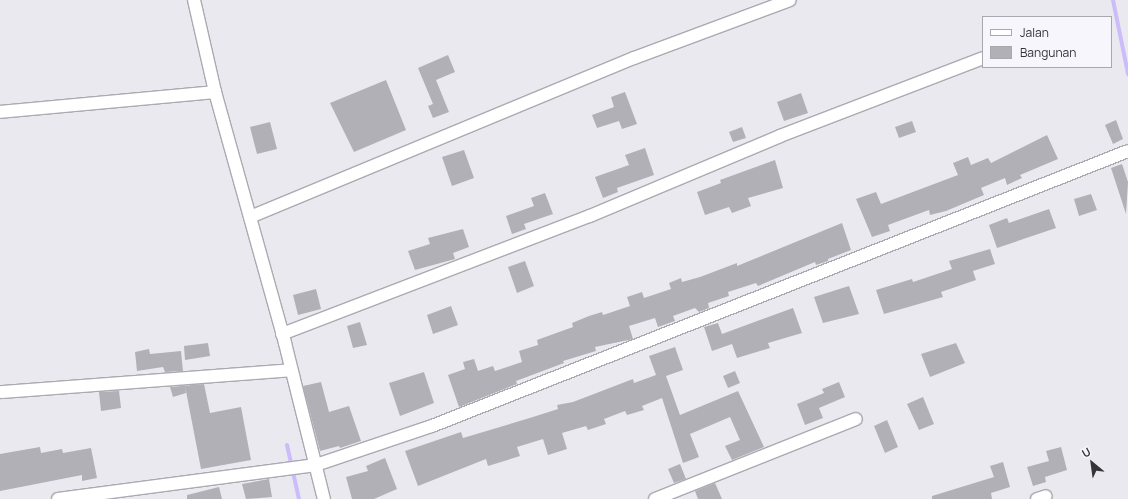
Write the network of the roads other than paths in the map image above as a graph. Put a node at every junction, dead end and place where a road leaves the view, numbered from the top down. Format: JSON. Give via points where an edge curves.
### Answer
{"nodes":[{"id":1,"x":194,"y":0,"type":"edge"},
{"id":2,"x":790,"y":0,"type":"edge"},
{"id":3,"x":982,"y":58,"type":"edge"},
{"id":4,"x":215,"y":92,"type":"junction"},
{"id":5,"x":0,"y":112,"type":"edge"},
{"id":6,"x":1128,"y":151,"type":"edge"},
{"id":7,"x":250,"y":217,"type":"junction"},
{"id":8,"x":282,"y":334,"type":"junction"},
{"id":9,"x":292,"y":370,"type":"junction"},
{"id":10,"x":1,"y":392,"type":"edge"},
{"id":11,"x":856,"y":419,"type":"dead end"},
{"id":12,"x":316,"y":465,"type":"junction"},
{"id":13,"x":58,"y":499,"type":"edge"},
{"id":14,"x":324,"y":499,"type":"edge"},
{"id":15,"x":655,"y":499,"type":"edge"}],
"edges":[{"from":1,"to":4,"type":"street"},
{"from":2,"to":7,"type":"street","via":[[634,58]]},
{"from":3,"to":8,"type":"street","via":[[780,136],[590,216]]},
{"from":4,"to":5,"type":"street"},
{"from":4,"to":7,"type":"street"},
{"from":6,"to":12,"type":"street","via":[[439,424]]},
{"from":7,"to":8,"type":"street"},
{"from":8,"to":9,"type":"street"},
{"from":9,"to":10,"type":"street"},
{"from":9,"to":12,"type":"street"},
{"from":11,"to":15,"type":"street"},
{"from":12,"to":13,"type":"street"},
{"from":12,"to":14,"type":"street"}]}
